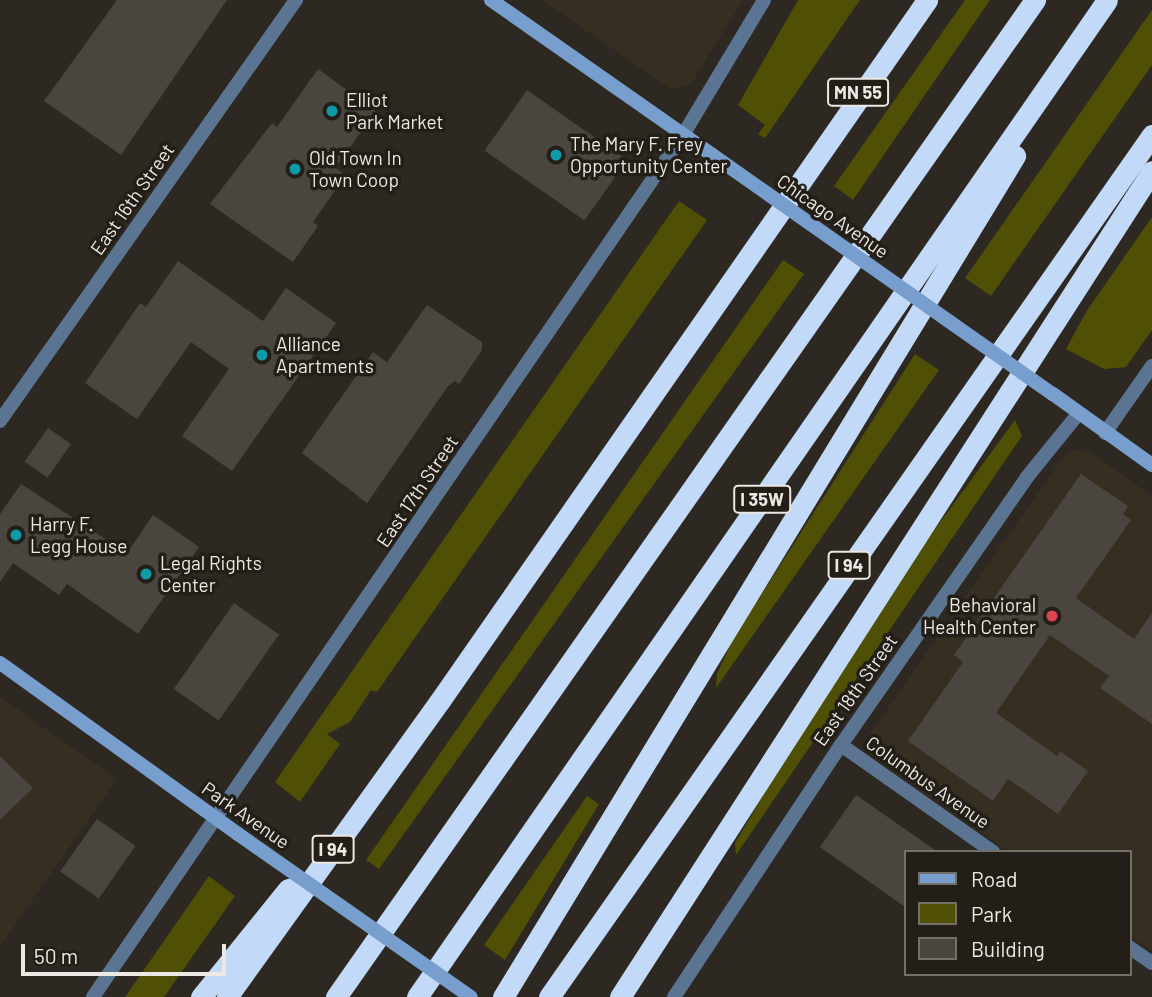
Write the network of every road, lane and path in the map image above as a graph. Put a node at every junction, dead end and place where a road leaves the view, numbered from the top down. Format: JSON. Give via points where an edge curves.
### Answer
{"nodes":[{"id":1,"x":296,"y":0,"type":"edge"},
{"id":2,"x":491,"y":0,"type":"edge"},
{"id":3,"x":764,"y":0,"type":"edge"},
{"id":4,"x":917,"y":0,"type":"edge"},
{"id":5,"x":928,"y":0,"type":"edge"},
{"id":6,"x":1108,"y":0,"type":"edge"},
{"id":7,"x":1033,"y":2,"type":"edge"},
{"id":8,"x":683,"y":135,"type":"junction"},
{"id":9,"x":1152,"y":135,"type":"edge"},
{"id":10,"x":1152,"y":171,"type":"edge"},
{"id":11,"x":799,"y":184,"type":"junction"},
{"id":12,"x":1152,"y":366,"type":"edge"},
{"id":13,"x":1079,"y":413,"type":"junction"},
{"id":14,"x":0,"y":421,"type":"edge"},
{"id":15,"x":1105,"y":433,"type":"junction"},
{"id":16,"x":1152,"y":465,"type":"edge"},
{"id":17,"x":0,"y":663,"type":"edge"},
{"id":18,"x":439,"y":702,"type":"junction"},
{"id":19,"x":841,"y":745,"type":"junction"},
{"id":20,"x":216,"y":819,"type":"junction"},
{"id":21,"x":990,"y":850,"type":"edge"},
{"id":22,"x":1131,"y":948,"type":"edge"},
{"id":23,"x":1152,"y":963,"type":"edge"},
{"id":24,"x":93,"y":997,"type":"edge"},
{"id":25,"x":201,"y":997,"type":"edge"},
{"id":26,"x":227,"y":997,"type":"edge"},
{"id":27,"x":336,"y":997,"type":"edge"},
{"id":28,"x":417,"y":997,"type":"edge"},
{"id":29,"x":471,"y":997,"type":"edge"},
{"id":30,"x":503,"y":997,"type":"edge"},
{"id":31,"x":549,"y":997,"type":"edge"},
{"id":32,"x":620,"y":997,"type":"edge"},
{"id":33,"x":674,"y":997,"type":"edge"}],
"edges":[{"from":1,"to":14,"type":"street","name":"East 16th Street"},
{"from":2,"to":8,"type":"street","name":"Chicago Avenue"},
{"from":3,"to":8,"type":"street","name":"East 17th Street"},
{"from":4,"to":11,"type":"highway","number":"MN 55"},
{"from":5,"to":11,"type":"highway","number":"I 94"},
{"from":6,"to":28,"type":"highway","number":"I 35W"},
{"from":6,"to":30,"type":"highway"},
{"from":7,"to":27,"type":"highway"},
{"from":8,"to":13,"type":"street","name":"Chicago Avenue","bridge":true},
{"from":8,"to":20,"type":"street","name":"East 17th Street"},
{"from":9,"to":31,"type":"highway","number":"I 94"},
{"from":10,"to":32,"type":"highway"},
{"from":11,"to":18,"type":"highway","number":"I 94"},
{"from":12,"to":15,"type":"street"},
{"from":13,"to":15,"type":"street","name":"Chicago Avenue"},
{"from":13,"to":19,"type":"street","name":"East 18th Street","via":[[1027,477]]},
{"from":15,"to":16,"type":"street","name":"Chicago Avenue"},
{"from":17,"to":20,"type":"street","name":"Park Avenue"},
{"from":18,"to":25,"type":"highway"},
{"from":18,"to":26,"type":"highway","number":"I 94"},
{"from":19,"to":21,"type":"street","name":"Columbus Avenue"},
{"from":19,"to":33,"type":"street","name":"East 18th Street"},
{"from":20,"to":24,"type":"street","name":"East 17th Street"},
{"from":20,"to":29,"type":"street","name":"Park Avenue","bridge":true},
{"from":22,"to":23,"type":"street"}]}
